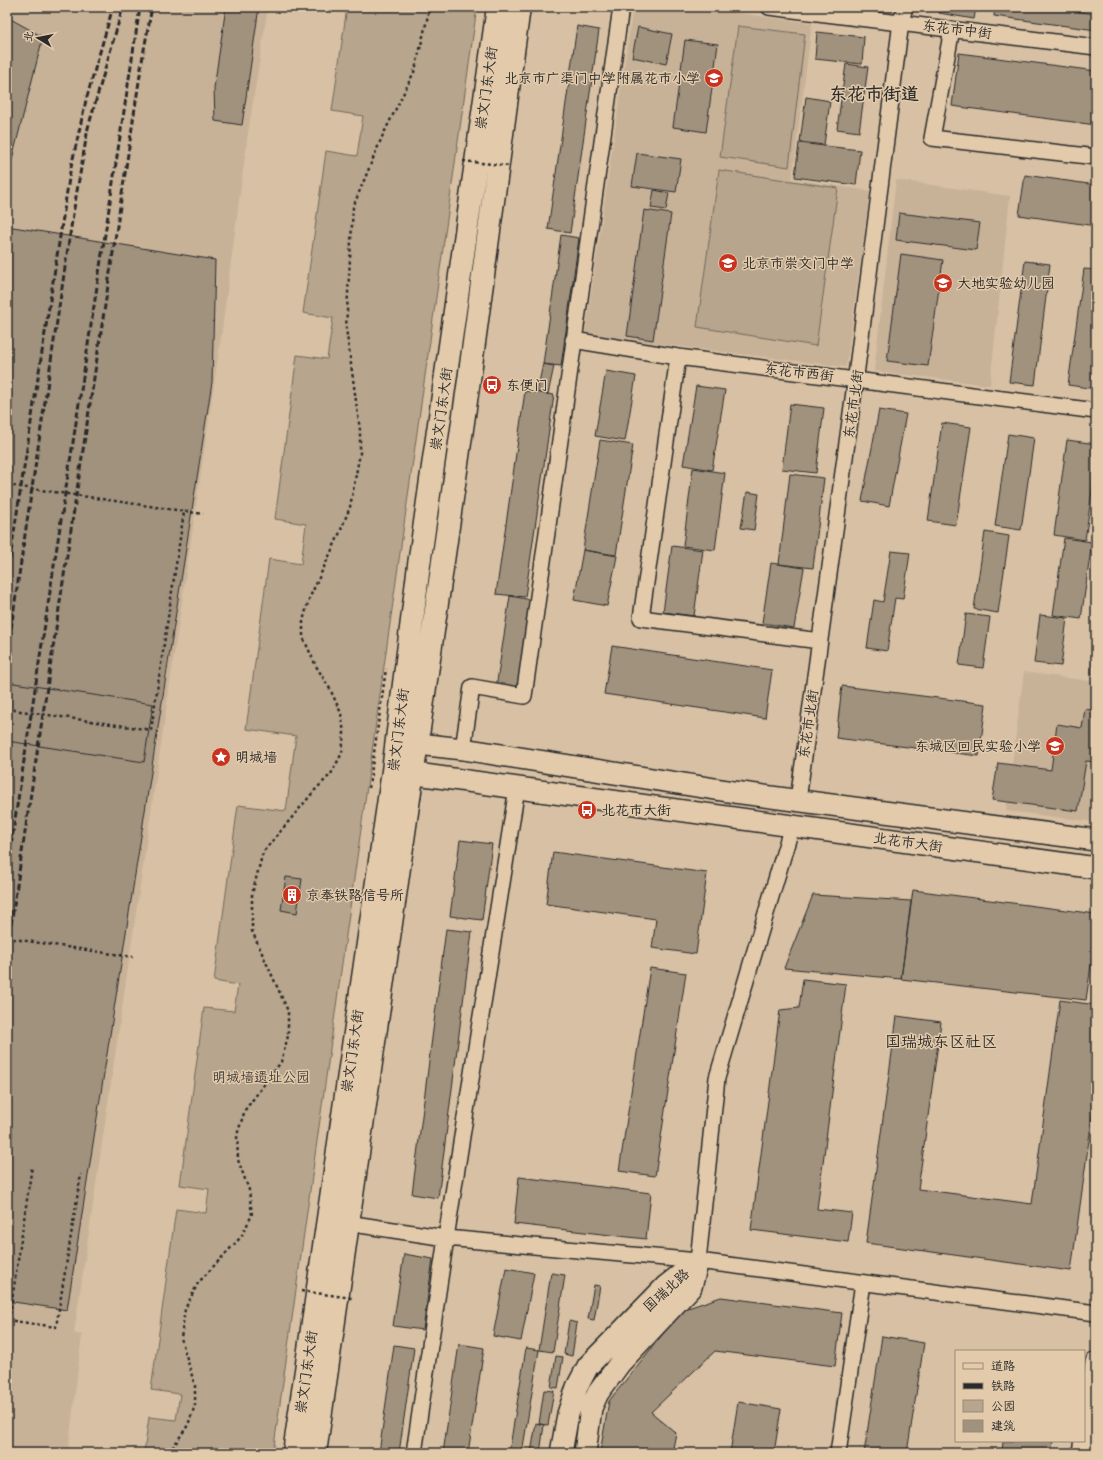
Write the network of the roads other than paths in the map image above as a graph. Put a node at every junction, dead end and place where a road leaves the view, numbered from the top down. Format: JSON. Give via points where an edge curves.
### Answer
{"nodes":[{"id":1,"x":498,"y":7,"type":"edge"},
{"id":2,"x":519,"y":7,"type":"edge"},
{"id":3,"x":621,"y":7,"type":"edge"},
{"id":4,"x":770,"y":7,"type":"edge"},
{"id":5,"x":905,"y":7,"type":"edge"},
{"id":6,"x":901,"y":22,"type":"junction"},
{"id":7,"x":952,"y":29,"type":"junction"},
{"id":8,"x":1096,"y":46,"type":"edge"},
{"id":9,"x":1096,"y":156,"type":"edge"},
{"id":10,"x":573,"y":340,"type":"junction"},
{"id":11,"x":678,"y":357,"type":"junction"},
{"id":12,"x":856,"y":380,"type":"junction"},
{"id":13,"x":1096,"y":411,"type":"edge"},
{"id":14,"x":820,"y":641,"type":"junction"},
{"id":15,"x":406,"y":743,"type":"junction"},
{"id":16,"x":463,"y":749,"type":"junction"},
{"id":17,"x":402,"y":772,"type":"junction"},
{"id":18,"x":518,"y":788,"type":"junction"},
{"id":19,"x":798,"y":800,"type":"junction"},
{"id":20,"x":792,"y":826,"type":"junction"},
{"id":21,"x":1096,"y":840,"type":"edge"},
{"id":22,"x":1096,"y":868,"type":"edge"},
{"id":23,"x":347,"y":1223,"type":"junction"},
{"id":24,"x":446,"y":1238,"type":"junction"},
{"id":25,"x":698,"y":1262,"type":"junction"},
{"id":26,"x":863,"y":1283,"type":"junction"},
{"id":27,"x":1096,"y":1313,"type":"edge"},
{"id":28,"x":1096,"y":1363,"type":"edge"},
{"id":29,"x":1085,"y":1439,"type":"edge"},
{"id":30,"x":1085,"y":1442,"type":"edge"},
{"id":31,"x":294,"y":1453,"type":"edge"},
{"id":32,"x":315,"y":1453,"type":"edge"},
{"id":33,"x":414,"y":1453,"type":"edge"},
{"id":34,"x":561,"y":1453,"type":"edge"},
{"id":35,"x":585,"y":1453,"type":"edge"},
{"id":36,"x":838,"y":1453,"type":"edge"},
{"id":37,"x":1083,"y":1453,"type":"edge"}],
"edges":[{"from":1,"to":15,"type":"main road","name":"崇文门东大街","via":[[421,550]]},
{"from":2,"to":15,"type":"main road","name":"崇文门东大街","via":[[469,380]]},
{"from":3,"to":10,"type":"street"},
{"from":4,"to":6,"type":"street","name":"东花市中街"},
{"from":5,"to":6,"type":"street","name":"东花市北街"},
{"from":6,"to":7,"type":"street","name":"东花市中街"},
{"from":6,"to":12,"type":"street","name":"东花市北街"},
{"from":7,"to":8,"type":"street","name":"东花市中街"},
{"from":7,"to":9,"type":"street","via":[[932,138]]},
{"from":10,"to":11,"type":"street","name":"东花市西街"},
{"from":10,"to":16,"type":"street","via":[[524,696],[472,687]]},
{"from":11,"to":12,"type":"street","name":"东花市西街"},
{"from":11,"to":14,"type":"street","via":[[641,618]]},
{"from":12,"to":13,"type":"street","name":"东花市西街"},
{"from":12,"to":14,"type":"street","name":"东花市北街"},
{"from":14,"to":19,"type":"street","name":"东花市北街"},
{"from":15,"to":16,"type":"main road","name":"北花市大街"},
{"from":15,"to":17,"type":"main road"},
{"from":16,"to":19,"type":"main road","name":"北花市大街"},
{"from":17,"to":18,"type":"main road","name":"北花市大街"},
{"from":17,"to":23,"type":"main road","name":"崇文门东大街"},
{"from":17,"to":31,"type":"main road","name":"崇文门东大街"},
{"from":18,"to":20,"type":"main road","name":"北花市大街"},
{"from":18,"to":24,"type":"street"},
{"from":19,"to":21,"type":"main road","name":"北花市大街"},
{"from":20,"to":22,"type":"main road","name":"北花市大街"},
{"from":20,"to":25,"type":"street","via":[[717,1078]]},
{"from":23,"to":24,"type":"street"},
{"from":23,"to":32,"type":"main road","name":"崇文门东大街"},
{"from":24,"to":25,"type":"street"},
{"from":24,"to":33,"type":"street"},
{"from":25,"to":26,"type":"street"},
{"from":25,"to":34,"type":"main road","name":"国瑞北路","via":[[666,1286],[588,1366],[577,1387],[568,1414]]},
{"from":25,"to":35,"type":"main road","name":"国瑞北路","via":[[691,1287],[620,1363],[598,1393],[591,1408]]},
{"from":26,"to":27,"type":"street"},
{"from":26,"to":36,"type":"street"},
{"from":28,"to":29,"type":"main road"},
{"from":30,"to":37,"type":"main road"}]}
